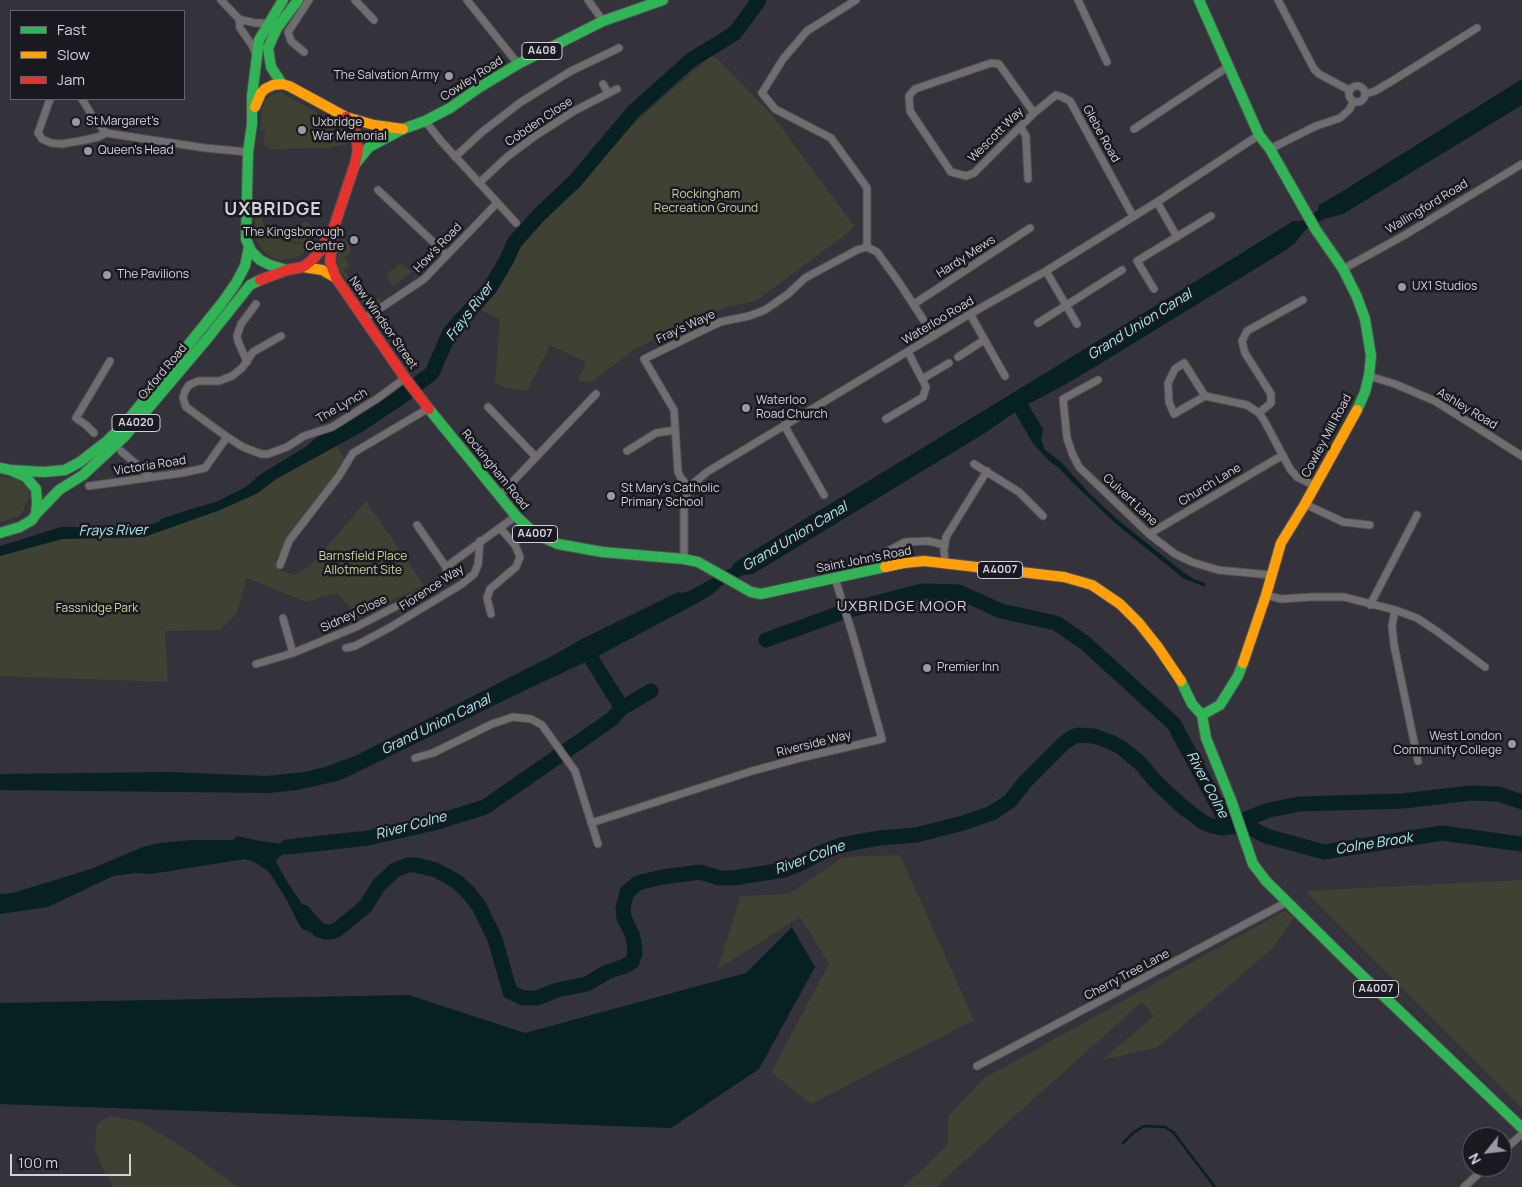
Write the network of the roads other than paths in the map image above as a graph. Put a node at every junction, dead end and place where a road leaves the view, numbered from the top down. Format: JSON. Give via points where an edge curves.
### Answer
{"nodes":[{"id":1,"x":221,"y":0,"type":"edge"},
{"id":2,"x":283,"y":0,"type":"edge"},
{"id":3,"x":298,"y":0,"type":"edge"},
{"id":4,"x":309,"y":0,"type":"edge"},
{"id":5,"x":355,"y":0,"type":"edge"},
{"id":6,"x":467,"y":0,"type":"edge"},
{"id":7,"x":588,"y":0,"type":"edge"},
{"id":8,"x":663,"y":0,"type":"edge"},
{"id":9,"x":856,"y":0,"type":"edge"},
{"id":10,"x":1078,"y":0,"type":"edge"},
{"id":11,"x":1200,"y":0,"type":"edge"},
{"id":12,"x":1278,"y":0,"type":"edge"},
{"id":13,"x":239,"y":19,"type":"junction"},
{"id":14,"x":374,"y":20,"type":"dead end"},
{"id":15,"x":603,"y":22,"type":"junction"},
{"id":16,"x":268,"y":23,"type":"junction"},
{"id":17,"x":1477,"y":28,"type":"dead end"},
{"id":18,"x":619,"y":48,"type":"dead end"},
{"id":19,"x":304,"y":52,"type":"dead end"},
{"id":20,"x":257,"y":54,"type":"junction"},
{"id":21,"x":1108,"y":62,"type":"dead end"},
{"id":22,"x":518,"y":64,"type":"junction"},
{"id":23,"x":1229,"y":66,"type":"junction"},
{"id":24,"x":282,"y":84,"type":"junction"},
{"id":25,"x":603,"y":84,"type":"dead end"},
{"id":26,"x":616,"y":89,"type":"dead end"},
{"id":27,"x":1349,"y":90,"type":"junction"},
{"id":28,"x":608,"y":93,"type":"junction"},
{"id":29,"x":1365,"y":94,"type":"junction"},
{"id":30,"x":50,"y":100,"type":"edge"},
{"id":31,"x":83,"y":100,"type":"edge"},
{"id":32,"x":1354,"y":102,"type":"junction"},
{"id":33,"x":1034,"y":113,"type":"junction"},
{"id":34,"x":252,"y":114,"type":"junction"},
{"id":35,"x":346,"y":117,"type":"junction"},
{"id":36,"x":425,"y":121,"type":"junction"},
{"id":37,"x":1021,"y":128,"type":"junction"},
{"id":38,"x":403,"y":129,"type":"junction"},
{"id":39,"x":1134,"y":129,"type":"dead end"},
{"id":40,"x":106,"y":132,"type":"junction"},
{"id":41,"x":1259,"y":135,"type":"junction"},
{"id":42,"x":1270,"y":148,"type":"junction"},
{"id":43,"x":248,"y":152,"type":"junction"},
{"id":44,"x":455,"y":156,"type":"junction"},
{"id":45,"x":355,"y":164,"type":"junction"},
{"id":46,"x":1522,"y":164,"type":"edge"},
{"id":47,"x":1028,"y":179,"type":"dead end"},
{"id":48,"x":479,"y":182,"type":"junction"},
{"id":49,"x":378,"y":190,"type":"dead end"},
{"id":50,"x":1157,"y":202,"type":"junction"},
{"id":51,"x":497,"y":203,"type":"junction"},
{"id":52,"x":1133,"y":216,"type":"junction"},
{"id":53,"x":1210,"y":216,"type":"dead end"},
{"id":54,"x":516,"y":223,"type":"dead end"},
{"id":55,"x":334,"y":227,"type":"junction"},
{"id":56,"x":1030,"y":228,"type":"dead end"},
{"id":57,"x":1177,"y":237,"type":"junction"},
{"id":58,"x":249,"y":247,"type":"junction"},
{"id":59,"x":867,"y":247,"type":"junction"},
{"id":60,"x":447,"y":255,"type":"junction"},
{"id":61,"x":303,"y":267,"type":"junction"},
{"id":62,"x":1343,"y":269,"type":"junction"},
{"id":63,"x":287,"y":270,"type":"junction"},
{"id":64,"x":1122,"y":270,"type":"dead end"},
{"id":65,"x":1046,"y":271,"type":"junction"},
{"id":66,"x":336,"y":278,"type":"junction"},
{"id":67,"x":1154,"y":289,"type":"dead end"},
{"id":68,"x":1303,"y":300,"type":"dead end"},
{"id":69,"x":256,"y":304,"type":"dead end"},
{"id":70,"x":914,"y":304,"type":"junction"},
{"id":71,"x":1066,"y":305,"type":"junction"},
{"id":72,"x":970,"y":314,"type":"junction"},
{"id":73,"x":364,"y":319,"type":"junction"},
{"id":74,"x":1038,"y":323,"type":"dead end"},
{"id":75,"x":1077,"y":324,"type":"dead end"},
{"id":76,"x":281,"y":336,"type":"dead end"},
{"id":77,"x":934,"y":336,"type":"junction"},
{"id":78,"x":984,"y":340,"type":"junction"},
{"id":79,"x":908,"y":352,"type":"junction"},
{"id":80,"x":958,"y":357,"type":"dead end"},
{"id":81,"x":110,"y":361,"type":"dead end"},
{"id":82,"x":246,"y":362,"type":"junction"},
{"id":83,"x":949,"y":363,"type":"dead end"},
{"id":84,"x":1005,"y":376,"type":"dead end"},
{"id":85,"x":1369,"y":376,"type":"junction"},
{"id":86,"x":407,"y":380,"type":"junction"},
{"id":87,"x":922,"y":380,"type":"junction"},
{"id":88,"x":1098,"y":380,"type":"dead end"},
{"id":89,"x":596,"y":394,"type":"dead end"},
{"id":90,"x":1205,"y":396,"type":"junction"},
{"id":91,"x":488,"y":407,"type":"dead end"},
{"id":92,"x":429,"y":408,"type":"junction"},
{"id":93,"x":1259,"y":413,"type":"junction"},
{"id":94,"x":886,"y":419,"type":"dead end"},
{"id":95,"x":784,"y":425,"type":"junction"},
{"id":96,"x":675,"y":430,"type":"junction"},
{"id":97,"x":94,"y":433,"type":"dead end"},
{"id":98,"x":227,"y":437,"type":"junction"},
{"id":99,"x":121,"y":451,"type":"dead end"},
{"id":100,"x":627,"y":451,"type":"dead end"},
{"id":101,"x":1283,"y":455,"type":"junction"},
{"id":102,"x":1522,"y":456,"type":"edge"},
{"id":103,"x":536,"y":458,"type":"junction"},
{"id":104,"x":974,"y":464,"type":"dead end"},
{"id":105,"x":5,"y":469,"type":"edge"},
{"id":106,"x":987,"y":471,"type":"junction"},
{"id":107,"x":151,"y":476,"type":"junction"},
{"id":108,"x":89,"y":486,"type":"dead end"},
{"id":109,"x":1315,"y":486,"type":"junction"},
{"id":110,"x":689,"y":487,"type":"junction"},
{"id":111,"x":500,"y":495,"type":"junction"},
{"id":112,"x":824,"y":495,"type":"dead end"},
{"id":113,"x":1305,"y":504,"type":"junction"},
{"id":114,"x":36,"y":514,"type":"junction"},
{"id":115,"x":1417,"y":515,"type":"dead end"},
{"id":116,"x":516,"y":516,"type":"junction"},
{"id":117,"x":1043,"y":516,"type":"dead end"},
{"id":118,"x":417,"y":525,"type":"dead end"},
{"id":119,"x":1370,"y":525,"type":"dead end"},
{"id":120,"x":500,"y":528,"type":"junction"},
{"id":121,"x":0,"y":533,"type":"edge"},
{"id":122,"x":1149,"y":534,"type":"junction"},
{"id":123,"x":480,"y":541,"type":"junction"},
{"id":124,"x":945,"y":546,"type":"junction"},
{"id":125,"x":684,"y":559,"type":"junction"},
{"id":126,"x":945,"y":563,"type":"junction"},
{"id":127,"x":280,"y":565,"type":"dead end"},
{"id":128,"x":446,"y":567,"type":"junction"},
{"id":129,"x":882,"y":567,"type":"junction"},
{"id":130,"x":1271,"y":575,"type":"junction"},
{"id":131,"x":835,"y":578,"type":"junction"},
{"id":132,"x":739,"y":586,"type":"joint"},
{"id":133,"x":1266,"y":595,"type":"junction"},
{"id":134,"x":1370,"y":605,"type":"junction"},
{"id":135,"x":1395,"y":610,"type":"junction"},
{"id":136,"x":491,"y":614,"type":"dead end"},
{"id":137,"x":283,"y":618,"type":"dead end"},
{"id":138,"x":346,"y":648,"type":"dead end"},
{"id":139,"x":293,"y":653,"type":"junction"},
{"id":140,"x":256,"y":664,"type":"dead end"},
{"id":141,"x":1484,"y":667,"type":"dead end"},
{"id":142,"x":1202,"y":715,"type":"junction"},
{"id":143,"x":416,"y":758,"type":"dead end"},
{"id":144,"x":1418,"y":761,"type":"dead end"},
{"id":145,"x":591,"y":823,"type":"junction"},
{"id":146,"x":598,"y":844,"type":"dead end"},
{"id":147,"x":1287,"y":902,"type":"junction"},
{"id":148,"x":977,"y":1066,"type":"dead end"},
{"id":149,"x":1522,"y":1128,"type":"edge"},
{"id":150,"x":1522,"y":1134,"type":"edge"},
{"id":151,"x":1512,"y":1143,"type":"edge"},
{"id":152,"x":1475,"y":1177,"type":"edge"},
{"id":153,"x":1464,"y":1187,"type":"edge"}],
"edges":[{"from":1,"to":13,"type":"street"},
{"from":2,"to":16,"type":"main road","number":"A4020"},
{"from":3,"to":24,"type":"main road","via":[[277,28],[268,48],[271,66]]},
{"from":4,"to":19,"type":"street","via":[[288,32],[291,40]]},
{"from":5,"to":14,"type":"street"},
{"from":6,"to":22,"type":"street"},
{"from":7,"to":15,"type":"street"},
{"from":8,"to":15,"type":"main road","name":"Cowley Road","number":"A408"},
{"from":9,"to":59,"type":"street","via":[[806,31],[783,59],[762,93],[775,109],[831,138],[866,188]]},
{"from":10,"to":21,"type":"street"},
{"from":11,"to":23,"type":"main road","name":"Cowley Mill Road"},
{"from":12,"to":27,"type":"street","via":[[1314,69]]},
{"from":13,"to":16,"type":"street","via":[[255,24]]},
{"from":13,"to":20,"type":"street","via":[[240,28]]},
{"from":15,"to":22,"type":"main road","name":"Cowley Road","number":"A408"},
{"from":16,"to":20,"type":"main road","number":"A4020","via":[[259,40]]},
{"from":17,"to":29,"type":"street","via":[[1392,81]]},
{"from":18,"to":44,"type":"street","via":[[571,71],[521,102]]},
{"from":20,"to":34,"type":"main road","number":"A4020"},
{"from":22,"to":36,"type":"main road","name":"Cowley Road","number":"A408"},
{"from":23,"to":39,"type":"street"},
{"from":23,"to":41,"type":"main road","name":"Cowley Mill Road"},
{"from":24,"to":34,"type":"main road","number":"A4020","via":[[270,86],[261,93]]},
{"from":24,"to":35,"type":"main road","name":"Cowley Road"},
{"from":25,"to":28,"type":"street"},
{"from":26,"to":28,"type":"street","name":"Cobden Close"},
{"from":27,"to":29,"type":"street","via":[[1359,86]]},
{"from":27,"to":32,"type":"street"},
{"from":28,"to":48,"type":"street","name":"Cobden Close","via":[[535,136]]},
{"from":29,"to":32,"type":"street","via":[[1363,100]]},
{"from":30,"to":40,"type":"street","via":[[38,133],[44,140],[62,144],[98,137]]},
{"from":31,"to":40,"type":"street"},
{"from":32,"to":42,"type":"street","via":[[1340,118]]},
{"from":33,"to":37,"type":"street","name":"Wescott Way"},
{"from":33,"to":37,"type":"street","name":"Wescott Way","via":[[999,64],[990,64],[915,89],[909,96],[910,111],[951,172],[966,176],[974,173]]},
{"from":33,"to":52,"type":"street","name":"Glebe Road","via":[[1056,95],[1070,101]]},
{"from":34,"to":43,"type":"main road","number":"A4020"},
{"from":35,"to":38,"type":"main road","name":"Cowley Road","number":"A408"},
{"from":35,"to":45,"type":"main road","via":[[358,142]]},
{"from":36,"to":38,"type":"main road","name":"Cowley Road","number":"A408"},
{"from":36,"to":44,"type":"street"},
{"from":37,"to":47,"type":"street","via":[[1026,136]]},
{"from":38,"to":45,"type":"main road","name":"Cowley Road","number":"A408","via":[[370,147]]},
{"from":40,"to":43,"type":"street"},
{"from":41,"to":42,"type":"main road","name":"Cowley Mill Road"},
{"from":41,"to":50,"type":"street","name":"Waterloo Road"},
{"from":42,"to":62,"type":"main road","name":"Cowley Mill Road","via":[[1306,214]]},
{"from":43,"to":58,"type":"main road","number":"A4020","via":[[246,239]]},
{"from":44,"to":48,"type":"street"},
{"from":45,"to":55,"type":"main road"},
{"from":46,"to":62,"type":"street","name":"Wallingford Road"},
{"from":48,"to":51,"type":"street"},
{"from":49,"to":60,"type":"street"},
{"from":50,"to":52,"type":"street","name":"Waterloo Road"},
{"from":50,"to":57,"type":"street"},
{"from":51,"to":54,"type":"street"},
{"from":51,"to":60,"type":"street","name":"How's Road"},
{"from":52,"to":65,"type":"street","name":"Waterloo Road"},
{"from":53,"to":57,"type":"street"},
{"from":55,"to":61,"type":"main road","via":[[317,256]]},
{"from":55,"to":66,"type":"main road","number":"A4007","via":[[330,262]]},
{"from":56,"to":70,"type":"street","name":"Hardy Mews"},
{"from":57,"to":67,"type":"street","via":[[1137,261]]},
{"from":58,"to":63,"type":"main road","number":"A4020","via":[[264,263]]},
{"from":58,"to":105,"type":"main road","name":"Oxford Road","number":"A4020","via":[[246,266],[222,303],[128,420],[106,441],[65,470]]},
{"from":59,"to":70,"type":"street","via":[[876,252]]},
{"from":59,"to":96,"type":"street","name":"Fray's Waye","via":[[804,278],[766,310],[720,322],[644,359],[674,410]]},
{"from":60,"to":73,"type":"street","name":"How's Road","via":[[420,282]]},
{"from":61,"to":63,"type":"main road","number":"A4020"},
{"from":61,"to":66,"type":"main road","via":[[322,270]]},
{"from":62,"to":85,"type":"main road","name":"Cowley Mill Road","via":[[1365,319],[1371,356]]},
{"from":63,"to":114,"type":"main road","name":"Oxford Road","number":"A4020","via":[[250,285],[125,436],[83,475],[59,490]]},
{"from":64,"to":71,"type":"street"},
{"from":65,"to":71,"type":"street"},
{"from":65,"to":72,"type":"street","name":"Waterloo Road"},
{"from":66,"to":73,"type":"main road","name":"New Windsor Street","number":"A4007"},
{"from":68,"to":93,"type":"street","via":[[1247,331],[1242,341],[1245,353],[1271,394],[1271,403]]},
{"from":69,"to":82,"type":"street","via":[[241,324],[237,336]]},
{"from":70,"to":77,"type":"street"},
{"from":71,"to":74,"type":"street"},
{"from":71,"to":75,"type":"street"},
{"from":72,"to":77,"type":"street","name":"Waterloo Road"},
{"from":72,"to":78,"type":"street"},
{"from":73,"to":86,"type":"main road","name":"New Windsor Street","number":"A4007"},
{"from":76,"to":82,"type":"street","via":[[253,352]]},
{"from":77,"to":79,"type":"street","name":"Waterloo Road"},
{"from":78,"to":80,"type":"street"},
{"from":78,"to":84,"type":"street"},
{"from":79,"to":87,"type":"street"},
{"from":79,"to":95,"type":"street","name":"Waterloo Road"},
{"from":81,"to":97,"type":"street","via":[[76,418]]},
{"from":82,"to":98,"type":"street","name":"The Lynch","via":[[228,378],[194,382],[188,386],[183,398],[186,406]]},
{"from":83,"to":87,"type":"street"},
{"from":85,"to":102,"type":"street","name":"Ashley Road","via":[[1435,401]]},
{"from":85,"to":109,"type":"main road","name":"Cowley Mill Road","via":[[1356,412]]},
{"from":86,"to":92,"type":"main road","name":"Rockingham Road","number":"A4007"},
{"from":86,"to":98,"type":"street","name":"The Lynch","via":[[332,427],[304,436],[274,453],[261,454]]},
{"from":87,"to":94,"type":"street","via":[[926,387],[922,397]]},
{"from":88,"to":122,"type":"street","name":"Culvert Lane","via":[[1063,400],[1067,438],[1079,467]]},
{"from":89,"to":103,"type":"street"},
{"from":90,"to":90,"type":"street","via":[[1174,414],[1169,402],[1168,383],[1175,369],[1184,364]]},
{"from":90,"to":93,"type":"street","via":[[1247,405]]},
{"from":91,"to":103,"type":"street"},
{"from":92,"to":111,"type":"main road","name":"Rockingham Road","number":"A4007"},
{"from":92,"to":127,"type":"street","via":[[353,454],[289,541]]},
{"from":93,"to":101,"type":"street"},
{"from":95,"to":110,"type":"street","name":"Waterloo Road","via":[[707,472]]},
{"from":95,"to":112,"type":"street"},
{"from":96,"to":100,"type":"street","via":[[656,433]]},
{"from":96,"to":110,"type":"street","name":"Fray's Waye","via":[[678,472]]},
{"from":98,"to":107,"type":"street","name":"Victoria Road","via":[[204,468]]},
{"from":99,"to":107,"type":"street"},
{"from":101,"to":109,"type":"street","via":[[1297,478]]},
{"from":101,"to":122,"type":"street","name":"Church Lane"},
{"from":103,"to":111,"type":"street"},
{"from":104,"to":106,"type":"street"},
{"from":105,"to":114,"type":"main road","via":[[26,477],[36,489]]},
{"from":106,"to":117,"type":"street","via":[[1019,492]]},
{"from":106,"to":124,"type":"street","via":[[946,537]]},
{"from":107,"to":108,"type":"street","name":"Victoria Road"},
{"from":109,"to":113,"type":"main road","name":"Cowley Mill Road"},
{"from":110,"to":125,"type":"street","via":[[684,506]]},
{"from":111,"to":116,"type":"main road","name":"Rockingham Road","number":"A4007"},
{"from":113,"to":119,"type":"street","via":[[1343,522]]},
{"from":113,"to":130,"type":"main road","name":"Cowley Mill Road","via":[[1281,543]]},
{"from":114,"to":121,"type":"main road","name":"Oxford Road","via":[[26,524]]},
{"from":115,"to":134,"type":"street"},
{"from":116,"to":120,"type":"street"},
{"from":116,"to":125,"type":"main road","name":"Rockingham Road","number":"A4007","via":[[535,534],[558,544],[602,552]]},
{"from":118,"to":128,"type":"street"},
{"from":120,"to":123,"type":"street"},
{"from":120,"to":136,"type":"street","via":[[515,545],[520,557],[516,567],[490,589],[487,598]]},
{"from":122,"to":130,"type":"street","name":"Culvert Lane","via":[[1174,554],[1192,562],[1218,570]]},
{"from":123,"to":128,"type":"street"},
{"from":123,"to":138,"type":"street","name":"Florence Way","via":[[478,565],[474,574],[462,584],[381,633]]},
{"from":124,"to":126,"type":"street"},
{"from":124,"to":129,"type":"street","via":[[928,541],[905,542],[882,557]]},
{"from":125,"to":132,"type":"main road","name":"Rockingham Road","number":"A4007","via":[[708,566]]},
{"from":126,"to":129,"type":"main road","name":"Saint John's Road","number":"A4007","via":[[924,561]]},
{"from":126,"to":142,"type":"main road","name":"Saint John's Road","number":"A4007","via":[[1064,576],[1092,585],[1120,604],[1139,623],[1168,660],[1192,704]]},
{"from":128,"to":139,"type":"street","name":"Sidney Close","via":[[447,576],[428,590],[356,627]]},
{"from":129,"to":131,"type":"main road","name":"Saint John's Road","number":"A4007"},
{"from":130,"to":133,"type":"main road","name":"Cowley Mill Road"},
{"from":131,"to":132,"type":"main road","name":"Saint John's Road","number":"A4007","via":[[761,594]]},
{"from":131,"to":145,"type":"street","name":"Riverside Way","via":[[882,739],[752,771]]},
{"from":133,"to":134,"type":"street","via":[[1280,599],[1344,597]]},
{"from":133,"to":142,"type":"main road","name":"Cowley Mill Road","via":[[1238,676],[1227,697]]},
{"from":134,"to":135,"type":"street"},
{"from":135,"to":141,"type":"street","via":[[1417,618]]},
{"from":135,"to":144,"type":"street","via":[[1392,626],[1394,645]]},
{"from":137,"to":139,"type":"street"},
{"from":139,"to":140,"type":"street","name":"Sidney Close"},
{"from":142,"to":147,"type":"main road","number":"A4007","via":[[1206,738],[1253,864]]},
{"from":143,"to":145,"type":"street","via":[[492,724],[513,717],[531,719],[542,725],[575,770]]},
{"from":145,"to":146,"type":"street"},
{"from":147,"to":148,"type":"street","name":"Cherry Tree Lane"},
{"from":147,"to":149,"type":"main road","number":"A4007"},
{"from":150,"to":151,"type":"street"},
{"from":152,"to":153,"type":"street"}]}
